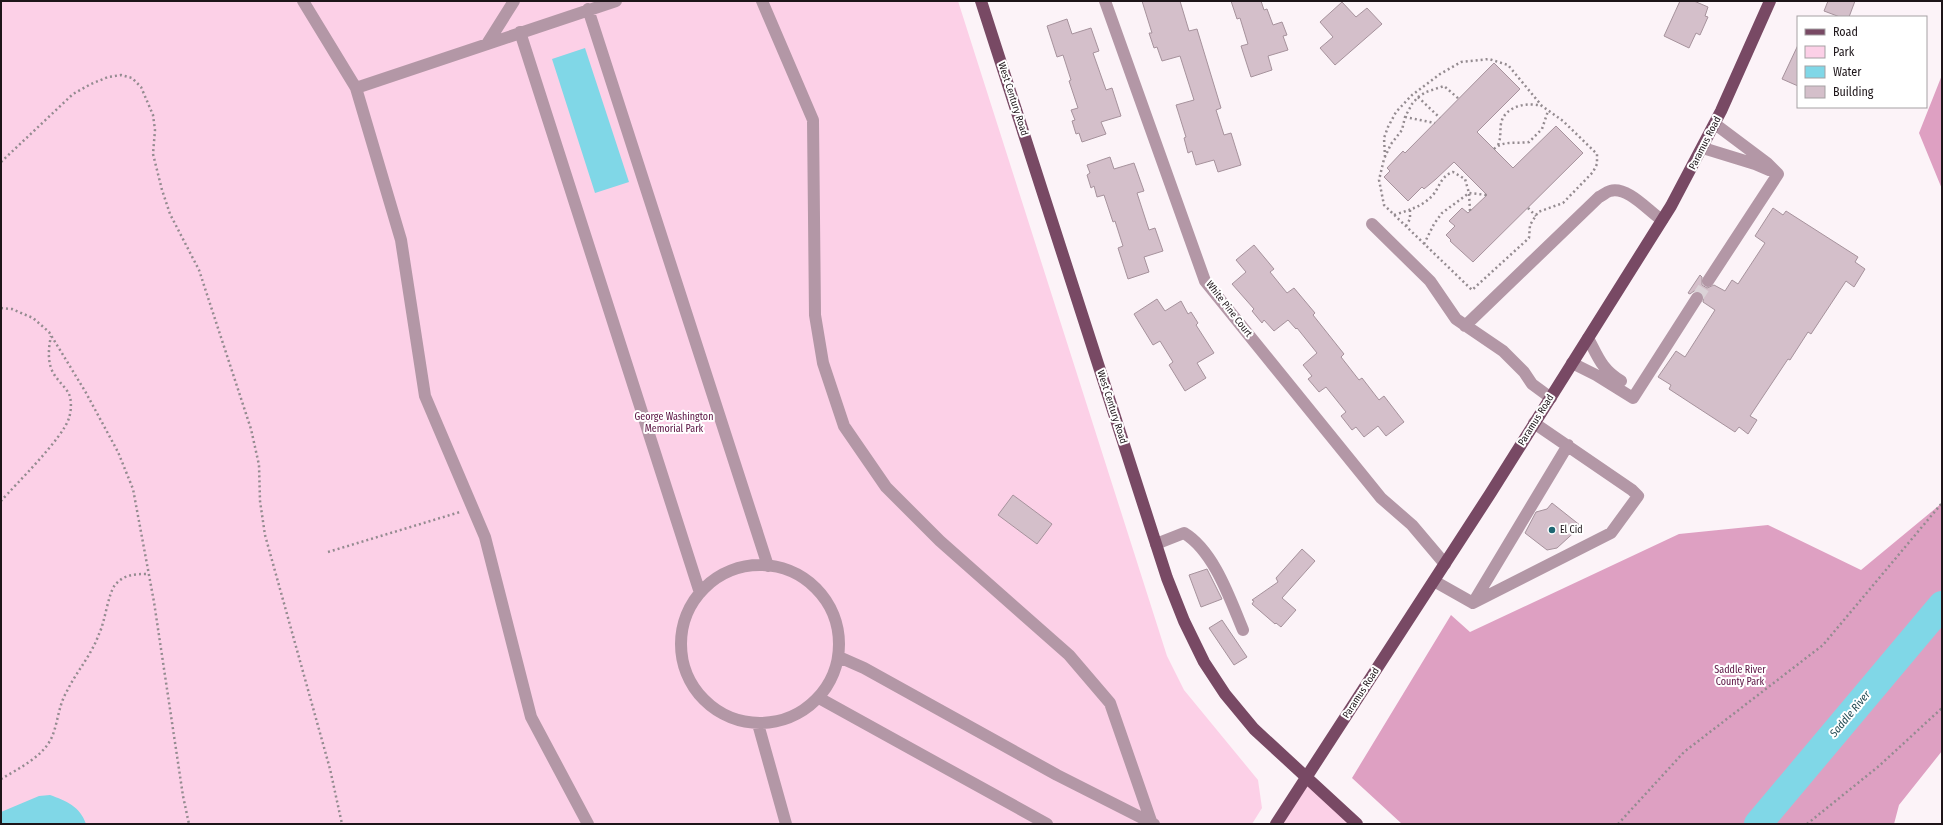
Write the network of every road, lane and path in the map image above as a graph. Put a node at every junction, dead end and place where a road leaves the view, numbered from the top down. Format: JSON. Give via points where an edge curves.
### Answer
{"nodes":[{"id":1,"x":303,"y":1,"type":"edge"},
{"id":2,"x":514,"y":1,"type":"edge"},
{"id":3,"x":616,"y":1,"type":"edge"},
{"id":4,"x":762,"y":1,"type":"edge"},
{"id":5,"x":981,"y":1,"type":"edge"},
{"id":6,"x":1105,"y":1,"type":"edge"},
{"id":7,"x":1770,"y":1,"type":"edge"},
{"id":8,"x":588,"y":9,"type":"junction"},
{"id":9,"x":520,"y":32,"type":"junction"},
{"id":10,"x":487,"y":44,"type":"junction"},
{"id":11,"x":356,"y":88,"type":"junction"},
{"id":12,"x":1418,"y":97,"type":"junction"},
{"id":13,"x":1459,"y":99,"type":"dead end"},
{"id":14,"x":1542,"y":106,"type":"junction"},
{"id":15,"x":1548,"y":111,"type":"junction"},
{"id":16,"x":1404,"y":117,"type":"junction"},
{"id":17,"x":1440,"y":118,"type":"dead end"},
{"id":18,"x":1435,"y":123,"type":"dead end"},
{"id":19,"x":1715,"y":124,"type":"junction"},
{"id":20,"x":1498,"y":145,"type":"junction"},
{"id":21,"x":1703,"y":148,"type":"junction"},
{"id":22,"x":1494,"y":149,"type":"dead end"},
{"id":23,"x":1384,"y":157,"type":"junction"},
{"id":24,"x":1,"y":162,"type":"edge"},
{"id":25,"x":1778,"y":174,"type":"junction"},
{"id":26,"x":1469,"y":193,"type":"junction"},
{"id":27,"x":1486,"y":194,"type":"dead end"},
{"id":28,"x":1528,"y":208,"type":"dead end"},
{"id":29,"x":1410,"y":210,"type":"junction"},
{"id":30,"x":1470,"y":211,"type":"dead end"},
{"id":31,"x":1394,"y":215,"type":"junction"},
{"id":32,"x":1536,"y":216,"type":"junction"},
{"id":33,"x":1662,"y":220,"type":"junction"},
{"id":34,"x":1372,"y":224,"type":"dead end"},
{"id":35,"x":1406,"y":226,"type":"junction"},
{"id":36,"x":1424,"y":244,"type":"junction"},
{"id":37,"x":1708,"y":281,"type":"tunnel mouth"},
{"id":38,"x":1697,"y":298,"type":"tunnel mouth"},
{"id":39,"x":1,"y":308,"type":"edge"},
{"id":40,"x":1465,"y":326,"type":"junction"},
{"id":41,"x":52,"y":336,"type":"junction"},
{"id":42,"x":1588,"y":338,"type":"junction"},
{"id":43,"x":1572,"y":363,"type":"junction"},
{"id":44,"x":1636,"y":394,"type":"junction"},
{"id":45,"x":1550,"y":398,"type":"junction"},
{"id":46,"x":1534,"y":423,"type":"junction"},
{"id":47,"x":1568,"y":445,"type":"junction"},
{"id":48,"x":1,"y":501,"type":"edge"},
{"id":49,"x":1942,"y":503,"type":"edge"},
{"id":50,"x":473,"y":508,"type":"junction"},
{"id":51,"x":1156,"y":544,"type":"junction"},
{"id":52,"x":328,"y":552,"type":"dead end"},
{"id":53,"x":1445,"y":564,"type":"junction"},
{"id":54,"x":768,"y":566,"type":"junction"},
{"id":55,"x":148,"y":574,"type":"junction"},
{"id":56,"x":1434,"y":581,"type":"junction"},
{"id":57,"x":700,"y":593,"type":"junction"},
{"id":58,"x":1473,"y":603,"type":"junction"},
{"id":59,"x":1243,"y":630,"type":"dead end"},
{"id":60,"x":839,"y":657,"type":"junction"},
{"id":61,"x":819,"y":698,"type":"junction"},
{"id":62,"x":1942,"y":708,"type":"edge"},
{"id":63,"x":758,"y":724,"type":"junction"},
{"id":64,"x":1308,"y":777,"type":"junction"},
{"id":65,"x":1,"y":779,"type":"edge"},
{"id":66,"x":188,"y":824,"type":"edge"},
{"id":67,"x":342,"y":824,"type":"edge"},
{"id":68,"x":588,"y":824,"type":"edge"},
{"id":69,"x":786,"y":824,"type":"edge"},
{"id":70,"x":1047,"y":824,"type":"edge"},
{"id":71,"x":1153,"y":824,"type":"edge"},
{"id":72,"x":1276,"y":824,"type":"edge"},
{"id":73,"x":1357,"y":824,"type":"edge"},
{"id":74,"x":1618,"y":824,"type":"edge"},
{"id":75,"x":1807,"y":824,"type":"edge"}],
"edges":[{"from":1,"to":11,"type":"street"},
{"from":2,"to":10,"type":"street"},
{"from":3,"to":8,"type":"street"},
{"from":4,"to":71,"type":"street","via":[[813,120],[815,315],[823,363],[844,426],[886,487],[940,541],[1070,655],[1110,703]]},
{"from":5,"to":51,"type":"main road","name":"West Century Road"},
{"from":6,"to":53,"type":"street","name":"White Pine Court","via":[[1205,281],[1381,498],[1412,525]]},
{"from":7,"to":19,"type":"main road","name":"Paramus Road"},
{"from":8,"to":9,"type":"street"},
{"from":8,"to":54,"type":"street"},
{"from":9,"to":10,"type":"street"},
{"from":9,"to":57,"type":"street"},
{"from":10,"to":11,"type":"street"},
{"from":11,"to":50,"type":"street","via":[[401,240],[425,396]]},
{"from":12,"to":13,"type":"path","via":[[1444,86]]},
{"from":12,"to":16,"type":"path"},
{"from":12,"to":17,"type":"path"},
{"from":14,"to":15,"type":"path"},
{"from":14,"to":20,"type":"path","via":[[1523,105],[1507,114],[1502,122],[1502,136]]},
{"from":14,"to":23,"type":"path","via":[[1508,66],[1489,59],[1461,62],[1412,95],[1396,112],[1384,138]]},
{"from":15,"to":20,"type":"path","via":[[1542,129],[1529,142]]},
{"from":15,"to":32,"type":"path","via":[[1593,148],[1598,159],[1593,172],[1563,202],[1547,207]]},
{"from":16,"to":18,"type":"path"},
{"from":16,"to":23,"type":"path","via":[[1402,130]]},
{"from":19,"to":21,"type":"main road","name":"Paramus Road"},
{"from":19,"to":25,"type":"street","via":[[1750,149]]},
{"from":20,"to":22,"type":"path"},
{"from":21,"to":25,"type":"street"},
{"from":21,"to":33,"type":"main road","name":"Paramus Road"},
{"from":23,"to":31,"type":"path","via":[[1379,180],[1381,194],[1384,205]]},
{"from":24,"to":67,"type":"path","via":[[73,94],[91,84],[108,77],[126,76],[141,87],[148,99],[155,130],[153,154],[162,190],[170,214],[199,270],[251,429],[259,465],[260,501],[265,535],[330,769]]},
{"from":25,"to":37,"type":"street"},
{"from":26,"to":27,"type":"path"},
{"from":26,"to":29,"type":"path","via":[[1465,179],[1453,172],[1441,180],[1426,202]]},
{"from":26,"to":30,"type":"path"},
{"from":26,"to":36,"type":"path","via":[[1442,213]]},
{"from":28,"to":32,"type":"path"},
{"from":29,"to":31,"type":"path"},
{"from":29,"to":35,"type":"path","via":[[1410,219]]},
{"from":31,"to":35,"type":"path"},
{"from":32,"to":36,"type":"path","via":[[1530,225],[1529,238],[1472,290]]},
{"from":33,"to":40,"type":"street","via":[[1629,194],[1610,191],[1599,198]]},
{"from":33,"to":42,"type":"main road","name":"Paramus Road"},
{"from":34,"to":40,"type":"street","via":[[1430,280],[1450,312]]},
{"from":35,"to":36,"type":"path"},
{"from":38,"to":44,"type":"street"},
{"from":39,"to":41,"type":"path","via":[[12,309],[33,318]]},
{"from":40,"to":45,"type":"street","via":[[1503,351],[1532,384]]},
{"from":41,"to":48,"type":"path","via":[[49,361],[52,371],[70,396],[69,420],[47,450]]},
{"from":41,"to":55,"type":"path","via":[[118,452],[134,489]]},
{"from":42,"to":43,"type":"main road","name":"Paramus Road"},
{"from":42,"to":44,"type":"street","via":[[1602,365]]},
{"from":43,"to":44,"type":"street"},
{"from":43,"to":45,"type":"main road","name":"Paramus Road"},
{"from":45,"to":46,"type":"main road","name":"Paramus Road"},
{"from":46,"to":47,"type":"street"},
{"from":46,"to":53,"type":"main road","name":"Paramus Road"},
{"from":47,"to":58,"type":"street"},
{"from":47,"to":58,"type":"street","via":[[1638,496],[1610,533]]},
{"from":49,"to":74,"type":"path","via":[[1823,645],[1684,752]]},
{"from":50,"to":52,"type":"path"},
{"from":50,"to":68,"type":"street","via":[[486,537],[531,717]]},
{"from":51,"to":59,"type":"street","via":[[1184,533],[1194,539],[1223,581]]},
{"from":51,"to":64,"type":"main road","name":"West Century Road","via":[[1184,621],[1204,662],[1225,694],[1254,729]]},
{"from":53,"to":56,"type":"main road","name":"Paramus Road"},
{"from":54,"to":57,"type":"street","via":[[743,567],[719,576]]},
{"from":54,"to":60,"type":"street","via":[[799,575],[823,596],[837,625]]},
{"from":55,"to":65,"type":"path","via":[[124,577],[115,586],[92,651],[64,694],[50,740],[42,751]]},
{"from":55,"to":66,"type":"path"},
{"from":56,"to":58,"type":"street"},
{"from":56,"to":64,"type":"main road","name":"Paramus Road"},
{"from":57,"to":63,"type":"street","via":[[685,618],[681,648],[688,676],[704,701],[729,718]]},
{"from":60,"to":61,"type":"street","via":[[832,679]]},
{"from":60,"to":71,"type":"street","via":[[864,668],[1058,775]]},
{"from":61,"to":63,"type":"street","via":[[792,718]]},
{"from":61,"to":70,"type":"street"},
{"from":62,"to":75,"type":"path","via":[[1879,766]]},
{"from":63,"to":69,"type":"street"},
{"from":64,"to":72,"type":"main road","name":"Paramus Road"},
{"from":64,"to":73,"type":"main road","name":"West Century Road"}]}
